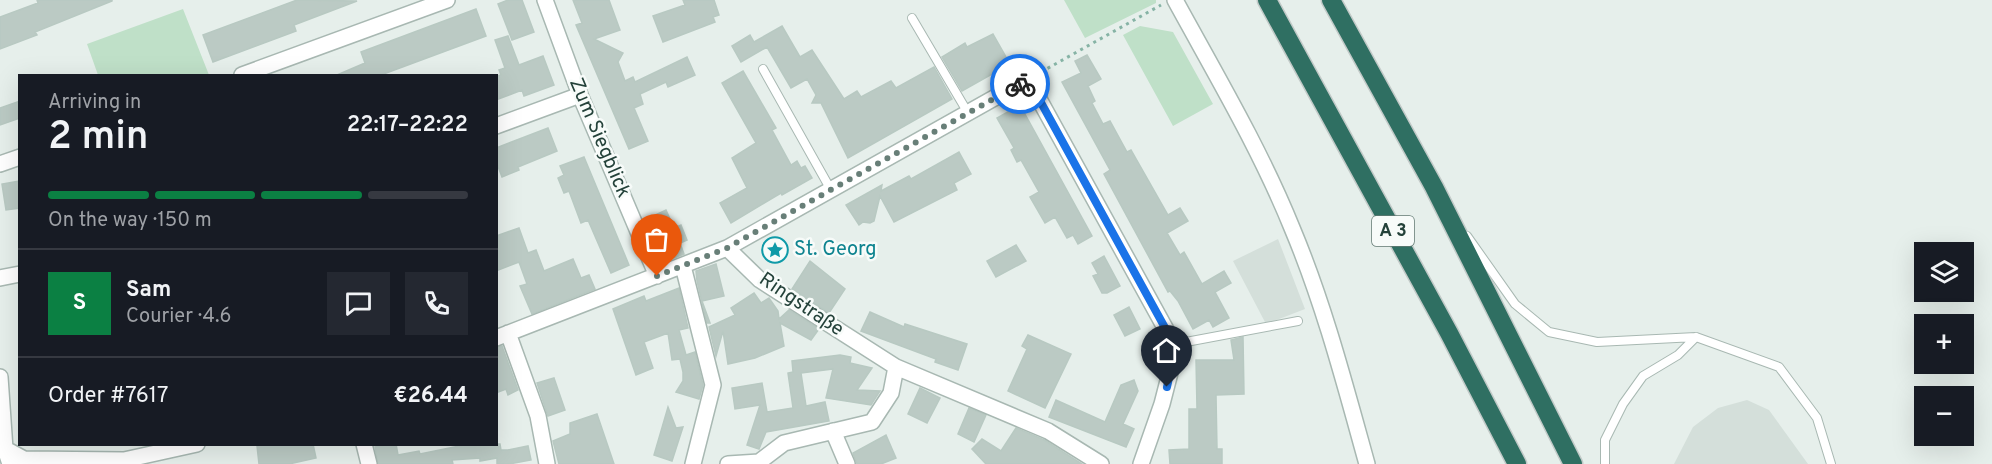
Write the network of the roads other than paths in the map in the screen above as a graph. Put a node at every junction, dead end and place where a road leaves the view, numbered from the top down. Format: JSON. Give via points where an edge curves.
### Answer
{"nodes":[{"id":1,"x":447,"y":0,"type":"edge"},
{"id":2,"x":544,"y":0,"type":"edge"},
{"id":3,"x":1267,"y":0,"type":"edge"},
{"id":4,"x":1331,"y":0,"type":"edge"},
{"id":5,"x":1169,"y":2,"type":"edge"},
{"id":6,"x":912,"y":18,"type":"dead end"},
{"id":7,"x":763,"y":69,"type":"dead end"},
{"id":8,"x":245,"y":74,"type":"edge"},
{"id":9,"x":580,"y":95,"type":"junction"},
{"id":10,"x":968,"y":113,"type":"junction"},
{"id":11,"x":498,"y":125,"type":"edge"},
{"id":12,"x":18,"y":158,"type":"edge"},
{"id":13,"x":0,"y":164,"type":"edge"},
{"id":14,"x":1434,"y":187,"type":"junction"},
{"id":15,"x":831,"y":190,"type":"junction"},
{"id":16,"x":727,"y":248,"type":"junction"},
{"id":17,"x":683,"y":266,"type":"junction"},
{"id":18,"x":18,"y":274,"type":"edge"},
{"id":19,"x":657,"y":276,"type":"junction"},
{"id":20,"x":0,"y":278,"type":"edge"},
{"id":21,"x":1298,"y":321,"type":"dead end"},
{"id":22,"x":502,"y":336,"type":"edge"},
{"id":23,"x":1696,"y":337,"type":"junction"},
{"id":24,"x":1170,"y":345,"type":"junction"},
{"id":25,"x":896,"y":367,"type":"junction"},
{"id":26,"x":0,"y":377,"type":"edge"},
{"id":27,"x":833,"y":431,"type":"junction"},
{"id":28,"x":185,"y":446,"type":"edge"},
{"id":29,"x":364,"y":446,"type":"edge"},
{"id":30,"x":3,"y":448,"type":"edge"},
{"id":31,"x":124,"y":462,"type":"edge"},
{"id":32,"x":10,"y":464,"type":"edge"},
{"id":33,"x":369,"y":464,"type":"edge"},
{"id":34,"x":547,"y":464,"type":"edge"},
{"id":35,"x":693,"y":464,"type":"edge"},
{"id":36,"x":728,"y":464,"type":"edge"},
{"id":37,"x":735,"y":464,"type":"edge"},
{"id":38,"x":847,"y":464,"type":"edge"},
{"id":39,"x":1101,"y":464,"type":"edge"},
{"id":40,"x":1141,"y":464,"type":"edge"},
{"id":41,"x":1367,"y":464,"type":"edge"},
{"id":42,"x":1517,"y":464,"type":"edge"},
{"id":43,"x":1572,"y":464,"type":"edge"},
{"id":44,"x":1605,"y":464,"type":"edge"},
{"id":45,"x":1832,"y":464,"type":"edge"}],
"edges":[{"from":1,"to":8,"type":"street"},
{"from":2,"to":9,"type":"street","name":"Zum Siegblick"},
{"from":3,"to":42,"type":"highway","number":"A 3"},
{"from":4,"to":14,"type":"highway"},
{"from":5,"to":41,"type":"street","via":[[1249,135],[1293,229],[1336,355]]},
{"from":6,"to":10,"type":"lane"},
{"from":7,"to":15,"type":"lane"},
{"from":9,"to":11,"type":"street"},
{"from":9,"to":19,"type":"street","name":"Zum Siegblick"},
{"from":10,"to":15,"type":"street"},
{"from":10,"to":24,"type":"street","via":[[1028,79],[1169,335]]},
{"from":12,"to":13,"type":"street"},
{"from":14,"to":23,"type":"lane","via":[[1515,304],[1550,332],[1597,342]]},
{"from":14,"to":43,"type":"highway"},
{"from":15,"to":16,"type":"street"},
{"from":16,"to":17,"type":"street"},
{"from":16,"to":25,"type":"street","name":"Ringstraße","via":[[760,279]]},
{"from":17,"to":19,"type":"street"},
{"from":17,"to":35,"type":"street","via":[[713,385]]},
{"from":18,"to":20,"type":"street"},
{"from":19,"to":22,"type":"street"},
{"from":21,"to":24,"type":"lane"},
{"from":22,"to":34,"type":"street","via":[[538,416]]},
{"from":23,"to":44,"type":"lane","via":[[1678,355],[1643,376],[1605,440]]},
{"from":23,"to":45,"type":"lane","via":[[1779,367],[1817,418]]},
{"from":24,"to":40,"type":"street","via":[[1171,369]]},
{"from":25,"to":27,"type":"street","via":[[891,393],[872,422]]},
{"from":25,"to":39,"type":"street","name":"Ringstraße","via":[[1048,431]]},
{"from":26,"to":30,"type":"street"},
{"from":27,"to":37,"type":"street","via":[[784,443],[759,462]]},
{"from":27,"to":38,"type":"street"},
{"from":28,"to":31,"type":"street"},
{"from":29,"to":33,"type":"street"},
{"from":30,"to":31,"type":"street","via":[[24,459]]},
{"from":30,"to":32,"type":"street"},
{"from":36,"to":37,"type":"street"}]}
